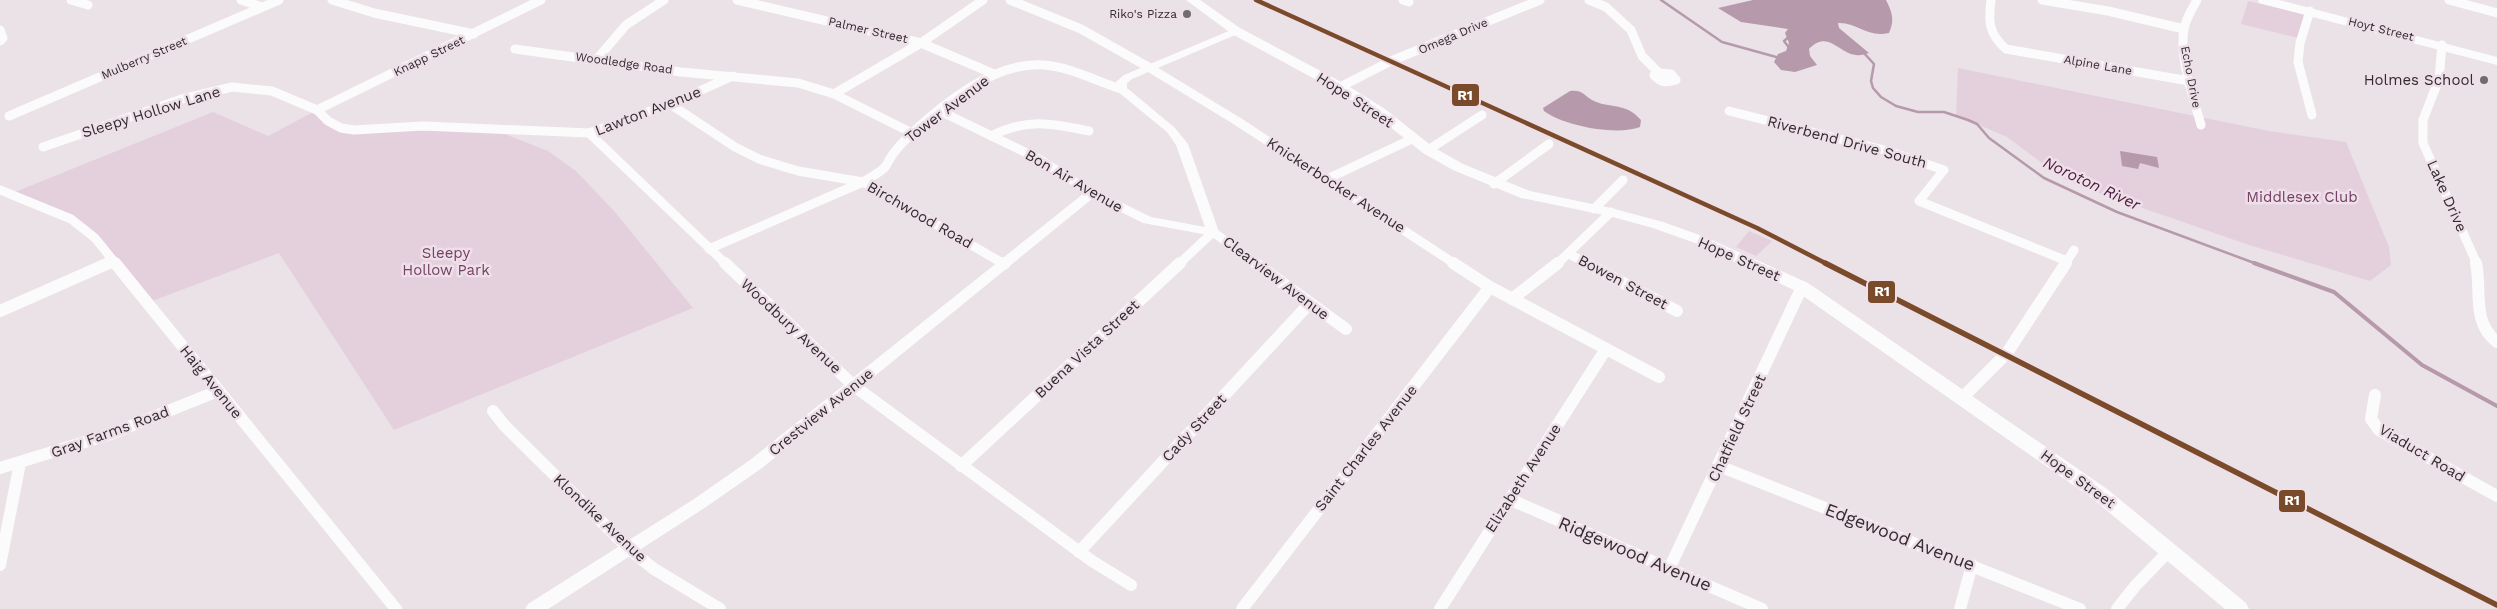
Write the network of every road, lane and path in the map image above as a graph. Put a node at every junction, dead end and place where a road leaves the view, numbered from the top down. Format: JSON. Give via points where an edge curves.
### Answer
{"nodes":[{"id":1,"x":71,"y":0,"type":"edge"},
{"id":2,"x":241,"y":0,"type":"edge"},
{"id":3,"x":279,"y":0,"type":"edge"},
{"id":4,"x":332,"y":0,"type":"edge"},
{"id":5,"x":541,"y":0,"type":"edge"},
{"id":6,"x":664,"y":0,"type":"edge"},
{"id":7,"x":737,"y":0,"type":"edge"},
{"id":8,"x":983,"y":0,"type":"edge"},
{"id":9,"x":1010,"y":0,"type":"edge"},
{"id":10,"x":1192,"y":0,"type":"edge"},
{"id":11,"x":1540,"y":0,"type":"edge"},
{"id":12,"x":1589,"y":0,"type":"edge"},
{"id":13,"x":1991,"y":0,"type":"edge"},
{"id":14,"x":2042,"y":0,"type":"edge"},
{"id":15,"x":2197,"y":0,"type":"edge"},
{"id":16,"x":2264,"y":0,"type":"edge"},
{"id":17,"x":2448,"y":0,"type":"edge"},
{"id":18,"x":88,"y":5,"type":"dead end"},
{"id":19,"x":262,"y":7,"type":"junction"},
{"id":20,"x":2310,"y":11,"type":"junction"},
{"id":21,"x":2497,"y":13,"type":"edge"},
{"id":22,"x":2184,"y":29,"type":"junction"},
{"id":23,"x":0,"y":30,"type":"edge"},
{"id":24,"x":1236,"y":31,"type":"junction"},
{"id":25,"x":474,"y":34,"type":"junction"},
{"id":26,"x":0,"y":41,"type":"edge"},
{"id":27,"x":921,"y":43,"type":"junction"},
{"id":28,"x":2442,"y":45,"type":"junction"},
{"id":29,"x":515,"y":49,"type":"dead end"},
{"id":30,"x":597,"y":59,"type":"junction"},
{"id":31,"x":2497,"y":61,"type":"edge"},
{"id":32,"x":1150,"y":68,"type":"junction"},
{"id":33,"x":1659,"y":72,"type":"dead end"},
{"id":34,"x":994,"y":74,"type":"junction"},
{"id":35,"x":733,"y":76,"type":"junction"},
{"id":36,"x":2189,"y":81,"type":"junction"},
{"id":37,"x":1340,"y":87,"type":"junction"},
{"id":38,"x":1121,"y":89,"type":"junction"},
{"id":39,"x":834,"y":94,"type":"junction"},
{"id":40,"x":670,"y":104,"type":"junction"},
{"id":41,"x":317,"y":110,"type":"junction"},
{"id":42,"x":940,"y":111,"type":"junction"},
{"id":43,"x":1729,"y":111,"type":"dead end"},
{"id":44,"x":1482,"y":115,"type":"dead end"},
{"id":45,"x":2312,"y":115,"type":"dead end"},
{"id":46,"x":9,"y":116,"type":"dead end"},
{"id":47,"x":2201,"y":125,"type":"dead end"},
{"id":48,"x":1089,"y":131,"type":"dead end"},
{"id":49,"x":589,"y":133,"type":"junction"},
{"id":50,"x":912,"y":133,"type":"junction"},
{"id":51,"x":991,"y":136,"type":"junction"},
{"id":52,"x":1412,"y":139,"type":"junction"},
{"id":53,"x":1549,"y":144,"type":"dead end"},
{"id":54,"x":43,"y":147,"type":"dead end"},
{"id":55,"x":1428,"y":150,"type":"junction"},
{"id":56,"x":1327,"y":179,"type":"junction"},
{"id":57,"x":1623,"y":180,"type":"dead end"},
{"id":58,"x":863,"y":182,"type":"junction"},
{"id":59,"x":1494,"y":184,"type":"junction"},
{"id":60,"x":0,"y":190,"type":"edge"},
{"id":61,"x":1092,"y":193,"type":"junction"},
{"id":62,"x":1594,"y":209,"type":"junction"},
{"id":63,"x":1611,"y":212,"type":"junction"},
{"id":64,"x":1213,"y":232,"type":"junction"},
{"id":65,"x":709,"y":249,"type":"junction"},
{"id":66,"x":2074,"y":250,"type":"dead end"},
{"id":67,"x":1569,"y":254,"type":"junction"},
{"id":68,"x":112,"y":261,"type":"junction"},
{"id":69,"x":2067,"y":261,"type":"junction"},
{"id":70,"x":1004,"y":264,"type":"junction"},
{"id":71,"x":1490,"y":287,"type":"junction"},
{"id":72,"x":1802,"y":287,"type":"junction"},
{"id":73,"x":1512,"y":299,"type":"junction"},
{"id":74,"x":1309,"y":304,"type":"junction"},
{"id":75,"x":0,"y":311,"type":"edge"},
{"id":76,"x":1677,"y":311,"type":"dead end"},
{"id":77,"x":1346,"y":330,"type":"dead end"},
{"id":78,"x":2497,"y":342,"type":"edge"},
{"id":79,"x":1606,"y":349,"type":"junction"},
{"id":80,"x":1659,"y":377,"type":"dead end"},
{"id":81,"x":854,"y":386,"type":"junction"},
{"id":82,"x":218,"y":391,"type":"junction"},
{"id":83,"x":2375,"y":395,"type":"dead end"},
{"id":84,"x":1963,"y":397,"type":"junction"},
{"id":85,"x":493,"y":411,"type":"dead end"},
{"id":86,"x":20,"y":463,"type":"junction"},
{"id":87,"x":961,"y":466,"type":"junction"},
{"id":88,"x":1719,"y":466,"type":"junction"},
{"id":89,"x":0,"y":468,"type":"edge"},
{"id":90,"x":2497,"y":496,"type":"edge"},
{"id":91,"x":1508,"y":499,"type":"junction"},
{"id":92,"x":629,"y":549,"type":"junction"},
{"id":93,"x":2170,"y":550,"type":"junction"},
{"id":94,"x":1079,"y":552,"type":"junction"},
{"id":95,"x":0,"y":565,"type":"edge"},
{"id":96,"x":1972,"y":565,"type":"junction"},
{"id":97,"x":1669,"y":569,"type":"junction"},
{"id":98,"x":1131,"y":586,"type":"dead end"},
{"id":99,"x":396,"y":609,"type":"edge"},
{"id":100,"x":534,"y":609,"type":"edge"},
{"id":101,"x":720,"y":609,"type":"edge"},
{"id":102,"x":1242,"y":609,"type":"edge"},
{"id":103,"x":1440,"y":609,"type":"edge"},
{"id":104,"x":1762,"y":609,"type":"edge"},
{"id":105,"x":1960,"y":609,"type":"edge"},
{"id":106,"x":2080,"y":609,"type":"edge"},
{"id":107,"x":2117,"y":609,"type":"edge"},
{"id":108,"x":2239,"y":609,"type":"edge"}],
"edges":[{"from":1,"to":18,"type":"street"},
{"from":2,"to":19,"type":"street"},
{"from":3,"to":19,"type":"street","name":"Mulberry Street"},
{"from":4,"to":25,"type":"street","via":[[358,9]]},
{"from":5,"to":25,"type":"street","name":"Knapp Street"},
{"from":6,"to":30,"type":"street","via":[[621,28]]},
{"from":7,"to":27,"type":"street","name":"Palmer Street"},
{"from":8,"to":27,"type":"street"},
{"from":9,"to":32,"type":"street","name":"Knickerbocker Avenue","via":[[1081,30]]},
{"from":10,"to":24,"type":"main road","name":"Hope Street"},
{"from":11,"to":37,"type":"street","name":"Omega Drive","via":[[1391,61]]},
{"from":12,"to":33,"type":"street","via":[[1606,7],[1631,30],[1642,56]]},
{"from":13,"to":36,"type":"street","name":"Alpine Lane","via":[[1988,29],[2006,49]]},
{"from":14,"to":22,"type":"street"},
{"from":15,"to":22,"type":"street","name":"Echo Drive"},
{"from":16,"to":20,"type":"main road","name":"Hoyt Street"},
{"from":17,"to":21,"type":"street"},
{"from":19,"to":46,"type":"street","name":"Mulberry Street"},
{"from":20,"to":28,"type":"main road","name":"Hoyt Street"},
{"from":20,"to":45,"type":"street","via":[[2298,62]]},
{"from":22,"to":36,"type":"street","name":"Echo Drive"},
{"from":23,"to":26,"type":"street","via":[[3,38]]},
{"from":24,"to":32,"type":"street"},
{"from":24,"to":37,"type":"main road","name":"Hope Street"},
{"from":25,"to":41,"type":"street","name":"Knapp Street"},
{"from":27,"to":34,"type":"street","name":"Palmer Street"},
{"from":27,"to":39,"type":"street"},
{"from":28,"to":31,"type":"main road","name":"Hoyt Street"},
{"from":28,"to":78,"type":"street","name":"Lake Drive","via":[[2439,79],[2423,120],[2423,143],[2477,264],[2479,316]]},
{"from":29,"to":30,"type":"street","name":"Woodledge Road"},
{"from":30,"to":35,"type":"street","name":"Woodledge Road"},
{"from":32,"to":38,"type":"street","via":[[1128,77],[1122,82]]},
{"from":32,"to":56,"type":"street","name":"Knickerbocker Avenue"},
{"from":34,"to":38,"type":"street","name":"Tower Avenue","via":[[1022,65],[1046,66]]},
{"from":34,"to":42,"type":"street","name":"Tower Avenue"},
{"from":35,"to":39,"type":"street","via":[[798,83]]},
{"from":35,"to":40,"type":"street","name":"Lawton Avenue"},
{"from":36,"to":47,"type":"street","name":"Echo Drive"},
{"from":37,"to":52,"type":"main road","name":"Hope Street","via":[[1380,112]]},
{"from":38,"to":64,"type":"street","name":"Clearview Avenue","via":[[1171,130],[1182,144]]},
{"from":39,"to":50,"type":"street"},
{"from":40,"to":49,"type":"street","name":"Lawton Avenue"},
{"from":40,"to":58,"type":"street","name":"Birchwood Road","via":[[759,159],[798,171]]},
{"from":41,"to":49,"type":"street","name":"Lawton Avenue","via":[[328,121],[354,130],[423,126]]},
{"from":41,"to":54,"type":"street","name":"Sleepy Hollow Lane","via":[[272,90],[218,89]]},
{"from":42,"to":50,"type":"street","name":"Tower Avenue"},
{"from":42,"to":51,"type":"street","name":"Bon Air Avenue"},
{"from":43,"to":69,"type":"street","name":"Riverbend Drive South","via":[[1888,151],[1944,170],[1919,200]]},
{"from":44,"to":55,"type":"street"},
{"from":48,"to":51,"type":"street","via":[[1024,122]]},
{"from":49,"to":65,"type":"street","name":"Woodbury Avenue"},
{"from":50,"to":58,"type":"street","name":"Tower Avenue","via":[[885,167]]},
{"from":51,"to":61,"type":"street","name":"Bon Air Avenue","via":[[1039,159]]},
{"from":52,"to":55,"type":"main road","name":"Hope Street"},
{"from":52,"to":56,"type":"street"},
{"from":53,"to":59,"type":"street"},
{"from":55,"to":59,"type":"main road","name":"Hope Street"},
{"from":56,"to":71,"type":"street","name":"Knickerbocker Avenue"},
{"from":57,"to":62,"type":"street"},
{"from":58,"to":65,"type":"street","name":"Tower Avenue"},
{"from":58,"to":70,"type":"street","name":"Birchwood Road"},
{"from":59,"to":62,"type":"main road","name":"Hope Street","via":[[1526,195]]},
{"from":60,"to":68,"type":"street","name":"Haig Avenue","via":[[71,219],[95,238]]},
{"from":61,"to":64,"type":"street","name":"Bon Air Avenue","via":[[1148,220]]},
{"from":61,"to":70,"type":"street","name":"Crestview Avenue"},
{"from":62,"to":63,"type":"main road","name":"Hope Street"},
{"from":63,"to":67,"type":"street"},
{"from":63,"to":72,"type":"main road","name":"Hope Street","via":[[1700,240]]},
{"from":64,"to":74,"type":"street","name":"Clearview Avenue"},
{"from":64,"to":87,"type":"street","name":"Buena Vista Street"},
{"from":65,"to":81,"type":"street","name":"Woodbury Avenue"},
{"from":66,"to":69,"type":"street"},
{"from":67,"to":73,"type":"street"},
{"from":67,"to":76,"type":"street","name":"Bowen Street"},
{"from":68,"to":75,"type":"street"},
{"from":68,"to":82,"type":"street","name":"Haig Avenue"},
{"from":69,"to":84,"type":"street","via":[[2006,353]]},
{"from":70,"to":81,"type":"street","name":"Crestview Avenue"},
{"from":71,"to":73,"type":"street","name":"Knickerbocker Avenue"},
{"from":71,"to":102,"type":"street","name":"Saint Charles Avenue"},
{"from":72,"to":84,"type":"main road","name":"Hope Street"},
{"from":72,"to":88,"type":"street","name":"Chatfield Street"},
{"from":73,"to":79,"type":"street","name":"Knickerbocker Avenue"},
{"from":74,"to":77,"type":"street","name":"Clearview Avenue"},
{"from":74,"to":94,"type":"street","name":"Cady Street"},
{"from":79,"to":80,"type":"street","name":"Knickerbocker Avenue"},
{"from":79,"to":91,"type":"street","name":"Elizabeth Avenue"},
{"from":81,"to":87,"type":"street","name":"Woodbury Avenue"},
{"from":81,"to":92,"type":"street","name":"Crestview Avenue","via":[[756,464]]},
{"from":82,"to":86,"type":"street","name":"Gray Farms Road","via":[[111,434]]},
{"from":82,"to":99,"type":"street","name":"Haig Avenue"},
{"from":83,"to":90,"type":"street","name":"Viaduct Road","via":[[2370,419],[2379,430]]},
{"from":84,"to":93,"type":"main road","name":"Hope Street","via":[[2100,494]]},
{"from":85,"to":92,"type":"street","name":"Klondike Avenue"},
{"from":86,"to":89,"type":"street","name":"Gray Farms Road"},
{"from":86,"to":95,"type":"street"},
{"from":87,"to":94,"type":"street","name":"Woodbury Avenue"},
{"from":88,"to":96,"type":"street","name":"Edgewood Avenue"},
{"from":88,"to":97,"type":"street","name":"Chatfield Street"},
{"from":91,"to":97,"type":"street","name":"Ridgewood Avenue"},
{"from":91,"to":103,"type":"street","name":"Elizabeth Avenue"},
{"from":92,"to":100,"type":"street","name":"Crestview Avenue"},
{"from":92,"to":101,"type":"street","name":"Klondike Avenue"},
{"from":93,"to":107,"type":"street"},
{"from":93,"to":108,"type":"main road","name":"Hope Street"},
{"from":94,"to":98,"type":"street","name":"Woodbury Avenue"},
{"from":96,"to":105,"type":"street"},
{"from":96,"to":106,"type":"street","name":"Edgewood Avenue"},
{"from":97,"to":104,"type":"street","name":"Ridgewood Avenue"}]}
